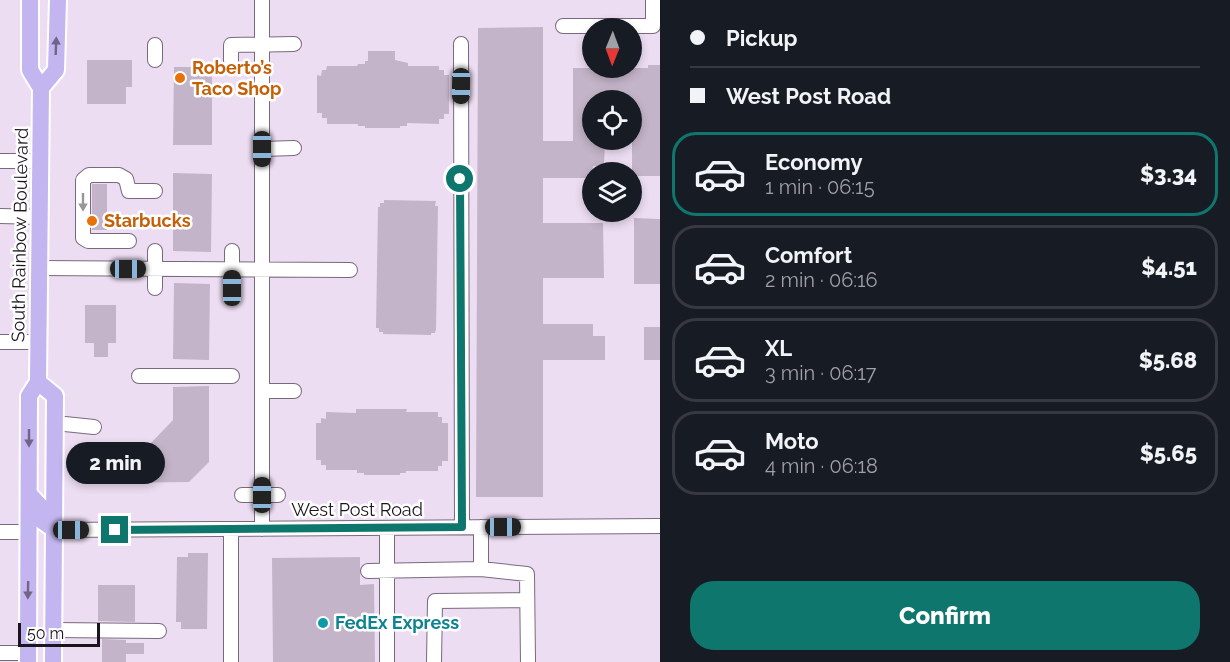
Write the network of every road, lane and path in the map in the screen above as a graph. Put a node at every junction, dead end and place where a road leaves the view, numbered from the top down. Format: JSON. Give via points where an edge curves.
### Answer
{"nodes":[{"id":1,"x":30,"y":0,"type":"edge"},
{"id":2,"x":58,"y":0,"type":"edge"},
{"id":3,"x":262,"y":0,"type":"edge"},
{"id":4,"x":652,"y":0,"type":"edge"},
{"id":5,"x":563,"y":26,"type":"dead end"},
{"id":6,"x":262,"y":44,"type":"junction"},
{"id":7,"x":294,"y":44,"type":"dead end"},
{"id":8,"x":461,"y":44,"type":"dead end"},
{"id":9,"x":155,"y":45,"type":"dead end"},
{"id":10,"x":155,"y":60,"type":"dead end"},
{"id":11,"x":231,"y":61,"type":"dead end"},
{"id":12,"x":42,"y":88,"type":"junction"},
{"id":13,"x":294,"y":148,"type":"dead end"},
{"id":14,"x":262,"y":149,"type":"junction"},
{"id":15,"x":0,"y":161,"type":"edge"},
{"id":16,"x":41,"y":161,"type":"junction"},
{"id":17,"x":155,"y":191,"type":"dead end"},
{"id":18,"x":0,"y":216,"type":"edge"},
{"id":19,"x":41,"y":217,"type":"junction"},
{"id":20,"x":155,"y":251,"type":"dead end"},
{"id":21,"x":232,"y":251,"type":"dead end"},
{"id":22,"x":40,"y":268,"type":"junction"},
{"id":23,"x":128,"y":269,"type":"junction"},
{"id":24,"x":155,"y":269,"type":"junction"},
{"id":25,"x":232,"y":270,"type":"junction"},
{"id":26,"x":262,"y":270,"type":"junction"},
{"id":27,"x":350,"y":270,"type":"dead end"},
{"id":28,"x":155,"y":288,"type":"dead end"},
{"id":29,"x":232,"y":288,"type":"dead end"},
{"id":30,"x":0,"y":342,"type":"edge"},
{"id":31,"x":39,"y":342,"type":"junction"},
{"id":32,"x":139,"y":376,"type":"dead end"},
{"id":33,"x":232,"y":376,"type":"dead end"},
{"id":34,"x":38,"y":382,"type":"junction"},
{"id":35,"x":262,"y":391,"type":"junction"},
{"id":36,"x":294,"y":391,"type":"dead end"},
{"id":37,"x":55,"y":423,"type":"junction"},
{"id":38,"x":94,"y":427,"type":"dead end"},
{"id":39,"x":29,"y":494,"type":"junction"},
{"id":40,"x":242,"y":495,"type":"dead end"},
{"id":41,"x":262,"y":495,"type":"junction"},
{"id":42,"x":278,"y":495,"type":"dead end"},
{"id":43,"x":660,"y":526,"type":"edge"},
{"id":44,"x":462,"y":527,"type":"junction"},
{"id":45,"x":481,"y":527,"type":"junction"},
{"id":46,"x":387,"y":528,"type":"junction"},
{"id":47,"x":231,"y":529,"type":"junction"},
{"id":48,"x":262,"y":529,"type":"junction"},
{"id":49,"x":55,"y":530,"type":"junction"},
{"id":50,"x":0,"y":532,"type":"edge"},
{"id":51,"x":29,"y":532,"type":"junction"},
{"id":52,"x":481,"y":569,"type":"junction"},
{"id":53,"x":54,"y":570,"type":"junction"},
{"id":54,"x":368,"y":571,"type":"dead end"},
{"id":55,"x":387,"y":571,"type":"junction"},
{"id":56,"x":527,"y":600,"type":"junction"},
{"id":57,"x":53,"y":630,"type":"junction"},
{"id":58,"x":159,"y":631,"type":"dead end"},
{"id":59,"x":0,"y":653,"type":"edge"},
{"id":60,"x":28,"y":658,"type":"edge"},
{"id":61,"x":53,"y":662,"type":"edge"},
{"id":62,"x":231,"y":662,"type":"edge"},
{"id":63,"x":387,"y":662,"type":"edge"},
{"id":64,"x":434,"y":662,"type":"edge"},
{"id":65,"x":528,"y":662,"type":"edge"}],
"edges":[{"from":1,"to":12,"type":"main road","name":"South Rainbow Boulevard","via":[[30,70]]},
{"from":12,"to":2,"type":"main road","name":"South Rainbow Boulevard","one_way":true,"via":[[56,70]]},
{"from":3,"to":6,"type":"street"},
{"from":4,"to":5,"type":"street","via":[[653,26]]},
{"from":6,"to":7,"type":"street"},
{"from":6,"to":11,"type":"street","via":[[231,45]]},
{"from":6,"to":14,"type":"street"},
{"from":8,"to":44,"type":"street"},
{"from":9,"to":10,"type":"street"},
{"from":12,"to":16,"type":"main road","name":"South Rainbow Boulevard"},
{"from":13,"to":14,"type":"street"},
{"from":14,"to":26,"type":"street"},
{"from":15,"to":16,"type":"street"},
{"from":16,"to":19,"type":"main road","name":"South Rainbow Boulevard"},
{"from":17,"to":23,"type":"street","one_way":true,"via":[[129,191],[126,179],[119,175],[89,175],[83,180],[83,237],[88,241],[129,245]]},
{"from":18,"to":19,"type":"street"},
{"from":19,"to":22,"type":"main road","name":"South Rainbow Boulevard"},
{"from":20,"to":24,"type":"street"},
{"from":21,"to":25,"type":"street"},
{"from":22,"to":23,"type":"street"},
{"from":22,"to":31,"type":"main road","name":"South Rainbow Boulevard"},
{"from":23,"to":24,"type":"street"},
{"from":24,"to":25,"type":"street"},
{"from":24,"to":28,"type":"street"},
{"from":25,"to":26,"type":"street"},
{"from":25,"to":29,"type":"street"},
{"from":26,"to":27,"type":"street"},
{"from":26,"to":35,"type":"street"},
{"from":30,"to":31,"type":"street"},
{"from":31,"to":34,"type":"main road","name":"South Rainbow Boulevard"},
{"from":32,"to":33,"type":"street"},
{"from":34,"to":37,"type":"main road","via":[[55,396]]},
{"from":34,"to":39,"type":"main road","name":"South Rainbow Boulevard","one_way":true,"via":[[29,396]]},
{"from":35,"to":36,"type":"street"},
{"from":35,"to":41,"type":"street"},
{"from":37,"to":38,"type":"street"},
{"from":37,"to":49,"type":"main road"},
{"from":39,"to":49,"type":"main road","via":[[40,506],[41,520]]},
{"from":39,"to":51,"type":"main road","name":"South Rainbow Boulevard"},
{"from":40,"to":41,"type":"street"},
{"from":41,"to":42,"type":"street"},
{"from":41,"to":48,"type":"street"},
{"from":43,"to":45,"type":"street","name":"West Post Road"},
{"from":44,"to":45,"type":"street","name":"West Post Road"},
{"from":44,"to":46,"type":"street","name":"West Post Road"},
{"from":45,"to":52,"type":"street"},
{"from":46,"to":48,"type":"street","name":"West Post Road"},
{"from":46,"to":55,"type":"street"},
{"from":47,"to":48,"type":"street","name":"West Post Road"},
{"from":47,"to":49,"type":"street","name":"West Post Road"},
{"from":47,"to":62,"type":"street"},
{"from":49,"to":53,"type":"main road"},
{"from":50,"to":51,"type":"street"},
{"from":51,"to":53,"type":"main road","via":[[36,539],[40,559]]},
{"from":51,"to":60,"type":"main road","name":"South Rainbow Boulevard","one_way":true},
{"from":52,"to":55,"type":"street"},
{"from":52,"to":56,"type":"street","via":[[527,574]]},
{"from":53,"to":57,"type":"main road"},
{"from":54,"to":55,"type":"street"},
{"from":55,"to":63,"type":"street"},
{"from":56,"to":64,"type":"street","via":[[435,601]]},
{"from":56,"to":65,"type":"street"},
{"from":57,"to":58,"type":"street"},
{"from":57,"to":61,"type":"main road"},
{"from":59,"to":60,"type":"street"}]}
